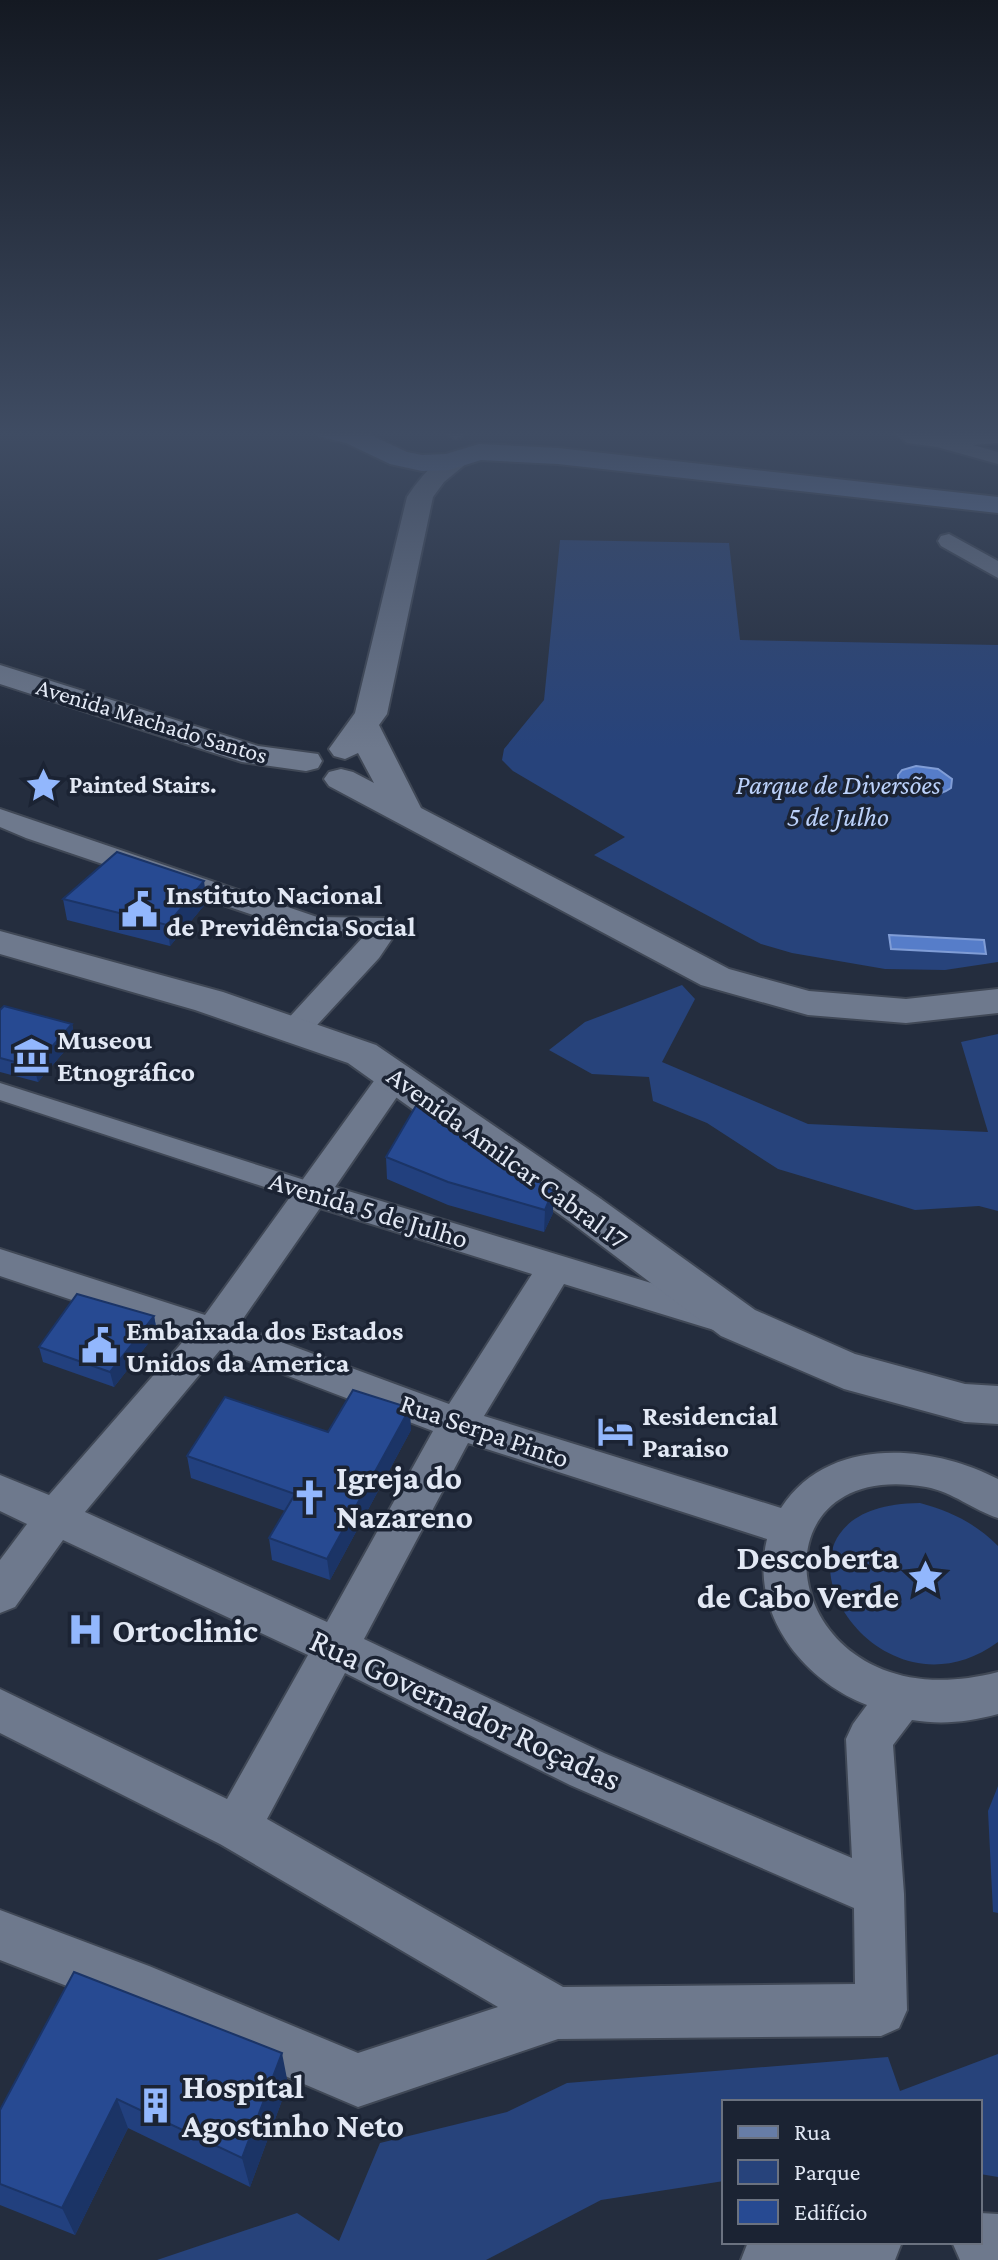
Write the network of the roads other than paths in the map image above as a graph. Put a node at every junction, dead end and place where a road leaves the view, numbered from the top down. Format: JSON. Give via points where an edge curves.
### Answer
{"nodes":[{"id":1,"x":409,"y":537,"type":"edge"},
{"id":2,"x":949,"y":541,"type":"dead end"},
{"id":3,"x":998,"y":571,"type":"edge"},
{"id":4,"x":0,"y":674,"type":"edge"},
{"id":5,"x":350,"y":751,"type":"junction"},
{"id":6,"x":408,"y":815,"type":"junction"},
{"id":7,"x":0,"y":817,"type":"edge"},
{"id":8,"x":0,"y":942,"type":"edge"},
{"id":9,"x":998,"y":1001,"type":"edge"},
{"id":10,"x":295,"y":1030,"type":"junction"},
{"id":11,"x":396,"y":1075,"type":"junction"},
{"id":12,"x":0,"y":1091,"type":"edge"},
{"id":13,"x":310,"y":1192,"type":"junction"},
{"id":14,"x":0,"y":1262,"type":"edge"},
{"id":15,"x":555,"y":1268,"type":"junction"},
{"id":16,"x":738,"y":1323,"type":"junction"},
{"id":17,"x":213,"y":1332,"type":"junction"},
{"id":18,"x":998,"y":1405,"type":"edge"},
{"id":19,"x":458,"y":1424,"type":"junction"},
{"id":20,"x":0,"y":1492,"type":"edge"},
{"id":21,"x":998,"y":1501,"type":"edge"},
{"id":22,"x":55,"y":1518,"type":"junction"},
{"id":23,"x":791,"y":1529,"type":"junction"},
{"id":24,"x":0,"y":1594,"type":"edge"},
{"id":25,"x":334,"y":1646,"type":"junction"},
{"id":26,"x":998,"y":1693,"type":"edge"},
{"id":27,"x":901,"y":1698,"type":"junction"},
{"id":28,"x":0,"y":1710,"type":"edge"},
{"id":29,"x":237,"y":1828,"type":"junction"},
{"id":30,"x":879,"y":1894,"type":"junction"},
{"id":31,"x":0,"y":1935,"type":"edge"},
{"id":32,"x":558,"y":2013,"type":"junction"},
{"id":33,"x":858,"y":2244,"type":"edge"},
{"id":34,"x":769,"y":2260,"type":"edge"}],
"edges":[{"from":1,"to":5,"type":"street","via":[[371,714]]},
{"from":2,"to":3,"type":"street"},
{"from":4,"to":5,"type":"street","name":"Avenida Machado Santos","via":[[254,755],[306,761],[311,775]]},
{"from":5,"to":6,"type":"street"},
{"from":5,"to":6,"type":"street","via":[[372,748]]},
{"from":6,"to":9,"type":"street","via":[[715,977],[808,1003],[906,1011]]},
{"from":7,"to":10,"type":"street","via":[[314,926],[385,927]]},
{"from":8,"to":10,"type":"street","name":"Avenida Amilcar Cabral 17"},
{"from":10,"to":11,"type":"street","name":"Avenida Amilcar Cabral 17","via":[[362,1054]]},
{"from":11,"to":13,"type":"street"},
{"from":11,"to":16,"type":"street","name":"Avenida Amilcar Cabral 17"},
{"from":12,"to":13,"type":"street","name":"Avenida 5 de Julho"},
{"from":13,"to":15,"type":"street","name":"Avenida 5 de Julho"},
{"from":13,"to":17,"type":"street"},
{"from":14,"to":17,"type":"street","name":"Rua Serpa Pinto"},
{"from":15,"to":16,"type":"street","name":"Avenida 5 de Julho"},
{"from":15,"to":19,"type":"street"},
{"from":16,"to":18,"type":"street","name":"Avenida Amilcar Cabral 17","via":[[844,1370],[923,1394]]},
{"from":17,"to":19,"type":"street","name":"Rua Serpa Pinto"},
{"from":17,"to":22,"type":"street"},
{"from":19,"to":23,"type":"street","name":"Rua Serpa Pinto"},
{"from":19,"to":25,"type":"street"},
{"from":20,"to":22,"type":"street","name":"Rua Governador Roçadas"},
{"from":21,"to":23,"type":"street","via":[[940,1474],[883,1469],[827,1488]]},
{"from":22,"to":24,"type":"street"},
{"from":22,"to":25,"type":"street","name":"Rua Governador Roçadas"},
{"from":23,"to":27,"type":"street","via":[[785,1547],[786,1586],[802,1627],[833,1663]]},
{"from":25,"to":29,"type":"street"},
{"from":25,"to":30,"type":"street","name":"Rua Governador Roçadas","via":[[587,1769]]},
{"from":26,"to":27,"type":"street","via":[[950,1704]]},
{"from":27,"to":30,"type":"street","via":[[869,1739]]},
{"from":28,"to":29,"type":"street"},
{"from":29,"to":32,"type":"street"},
{"from":30,"to":32,"type":"street","via":[[881,2010]]},
{"from":31,"to":32,"type":"street","via":[[358,2080]]},
{"from":33,"to":34,"type":"street"}]}
